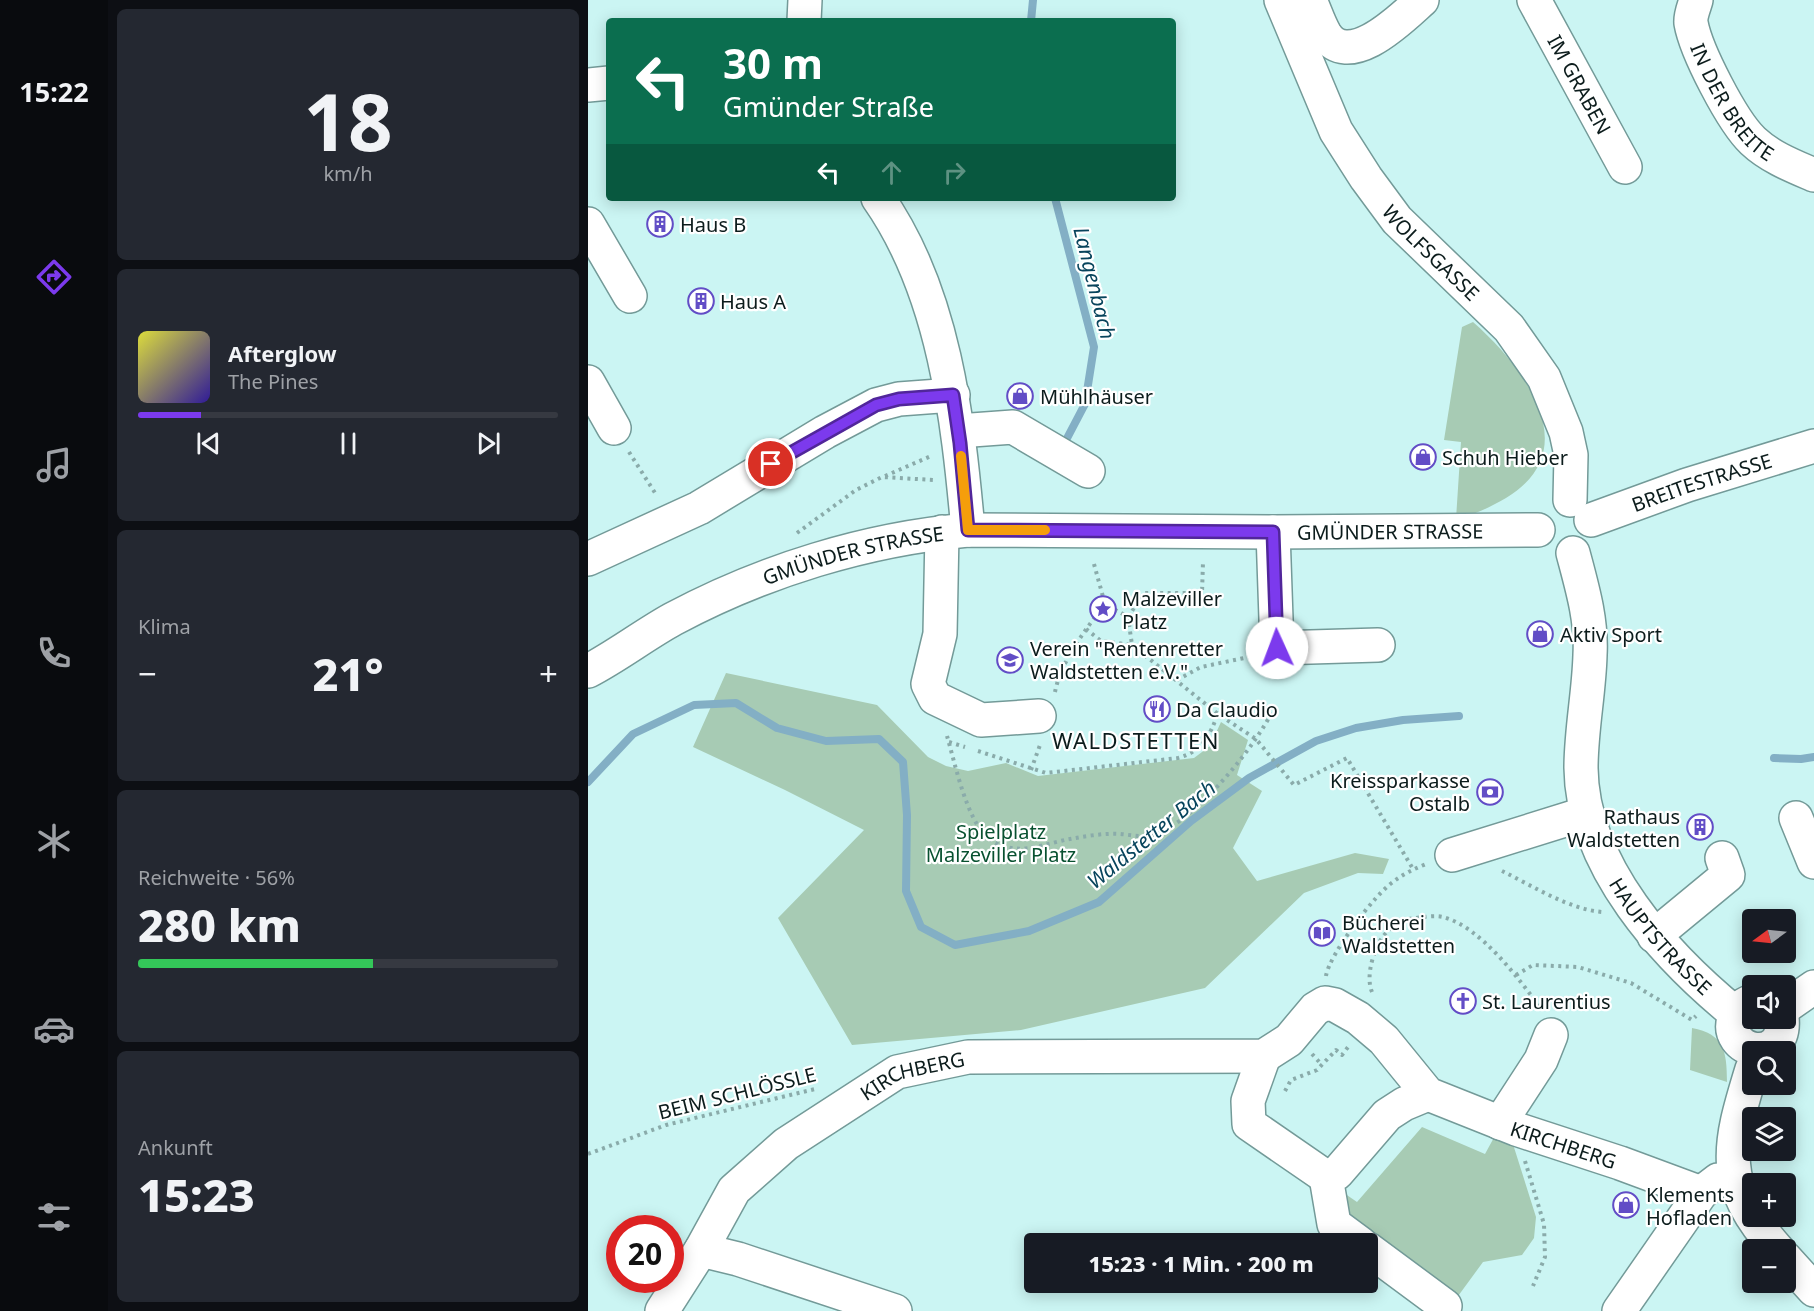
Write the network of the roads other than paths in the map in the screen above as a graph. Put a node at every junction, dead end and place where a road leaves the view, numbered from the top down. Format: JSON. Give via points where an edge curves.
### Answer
{"nodes":[{"id":1,"x":805,"y":0,"type":"edge"},
{"id":2,"x":1422,"y":0,"type":"edge"},
{"id":3,"x":1534,"y":0,"type":"edge"},
{"id":4,"x":1696,"y":0,"type":"edge"},
{"id":5,"x":1293,"y":3,"type":"edge"},
{"id":6,"x":804,"y":18,"type":"edge"},
{"id":7,"x":606,"y":83,"type":"edge"},
{"id":8,"x":588,"y":85,"type":"edge"},
{"id":9,"x":1625,"y":167,"type":"dead end"},
{"id":10,"x":1814,"y":175,"type":"edge"},
{"id":11,"x":880,"y":201,"type":"edge"},
{"id":12,"x":588,"y":224,"type":"edge"},
{"id":13,"x":630,"y":296,"type":"dead end"},
{"id":14,"x":588,"y":382,"type":"edge"},
{"id":15,"x":953,"y":395,"type":"junction"},
{"id":16,"x":614,"y":428,"type":"road end"},
{"id":17,"x":959,"y":437,"type":"junction"},
{"id":18,"x":1814,"y":446,"type":"edge"},
{"id":19,"x":1088,"y":471,"type":"dead end"},
{"id":20,"x":1581,"y":510,"type":"junction"},
{"id":21,"x":1538,"y":530,"type":"junction"},
{"id":22,"x":955,"y":531,"type":"junction"},
{"id":23,"x":1273,"y":532,"type":"junction"},
{"id":24,"x":1573,"y":553,"type":"junction"},
{"id":25,"x":588,"y":559,"type":"edge"},
{"id":26,"x":1378,"y":645,"type":"dead end"},
{"id":27,"x":588,"y":671,"type":"edge"},
{"id":28,"x":1039,"y":716,"type":"dead end"},
{"id":29,"x":1587,"y":813,"type":"junction"},
{"id":30,"x":1796,"y":818,"type":"dead end"},
{"id":31,"x":1452,"y":855,"type":"dead end"},
{"id":32,"x":1722,"y":858,"type":"dead end"},
{"id":33,"x":1814,"y":862,"type":"edge"},
{"id":34,"x":1645,"y":925,"type":"junction"},
{"id":35,"x":1814,"y":987,"type":"edge"},
{"id":36,"x":1796,"y":999,"type":"edge"},
{"id":37,"x":1734,"y":1004,"type":"edge"},
{"id":38,"x":1551,"y":1035,"type":"road end"},
{"id":39,"x":1742,"y":1043,"type":"edge"},
{"id":40,"x":1264,"y":1056,"type":"junction"},
{"id":41,"x":1428,"y":1094,"type":"junction"},
{"id":42,"x":1745,"y":1095,"type":"edge"},
{"id":43,"x":1508,"y":1126,"type":"junction"},
{"id":44,"x":1734,"y":1174,"type":"junction"},
{"id":45,"x":1326,"y":1177,"type":"junction"},
{"id":46,"x":1701,"y":1193,"type":"junction"},
{"id":47,"x":1346,"y":1233,"type":"edge"},
{"id":48,"x":1770,"y":1239,"type":"edge"},
{"id":49,"x":701,"y":1250,"type":"junction"},
{"id":50,"x":1378,"y":1256,"type":"edge"},
{"id":51,"x":1796,"y":1270,"type":"edge"},
{"id":52,"x":1814,"y":1290,"type":"edge"},
{"id":53,"x":1445,"y":1306,"type":"dead end"},
{"id":54,"x":662,"y":1311,"type":"edge"},
{"id":55,"x":895,"y":1311,"type":"edge"},
{"id":56,"x":1619,"y":1311,"type":"edge"}],
"edges":[{"from":1,"to":6,"type":"street"},
{"from":2,"to":5,"type":"street","via":[[1369,43],[1351,46],[1326,36]]},
{"from":3,"to":9,"type":"street","name":"IM GRABEN"},
{"from":4,"to":10,"type":"street","name":"IN DER BREITE","via":[[1691,20],[1700,53],[1753,141],[1785,163]]},
{"from":5,"to":20,"type":"street","name":"WOLFSGASSE","via":[[1336,131],[1366,178],[1397,220],[1509,328],[1544,378],[1566,432]]},
{"from":7,"to":8,"type":"street"},
{"from":11,"to":15,"type":"street","via":[[919,276]]},
{"from":12,"to":13,"type":"street"},
{"from":14,"to":16,"type":"street"},
{"from":15,"to":17,"type":"street"},
{"from":15,"to":25,"type":"street","via":[[876,405],[699,508]]},
{"from":17,"to":19,"type":"street","via":[[1013,427]]},
{"from":17,"to":22,"type":"street","via":[[963,480]]},
{"from":18,"to":20,"type":"street","name":"BREITESTRASSE","via":[[1688,485]]},
{"from":20,"to":21,"type":"street","via":[[1561,499],[1541,513]]},
{"from":20,"to":24,"type":"street","via":[[1590,536]]},
{"from":21,"to":23,"type":"street","name":"GMÜNDER STRASSE"},
{"from":21,"to":24,"type":"street","via":[[1554,552]]},
{"from":22,"to":23,"type":"street","name":"GMÜNDER STRASSE"},
{"from":22,"to":27,"type":"street","name":"GMÜNDER STRASSE","via":[[797,565],[727,592]]},
{"from":22,"to":28,"type":"street","via":[[940,634],[928,684],[935,698],[981,720]]},
{"from":23,"to":26,"type":"street","via":[[1277,648]]},
{"from":24,"to":29,"type":"street","name":"HAUPTSTRASSE","via":[[1588,607],[1591,654],[1581,770]]},
{"from":29,"to":31,"type":"street"},
{"from":29,"to":34,"type":"street","name":"HAUPTSTRASSE","via":[[1610,870]]},
{"from":30,"to":33,"type":"street"},
{"from":32,"to":34,"type":"street","via":[[1728,875]]},
{"from":34,"to":37,"type":"street","name":"HAUPTSTRASSE","via":[[1676,962]]},
{"from":35,"to":36,"type":"street"},
{"from":37,"to":39,"type":"street","via":[[1733,1024]]},
{"from":38,"to":43,"type":"street"},
{"from":40,"to":41,"type":"street","via":[[1289,1040],[1325,1003],[1370,1010]]},
{"from":40,"to":45,"type":"street","via":[[1246,1111],[1250,1124]]},
{"from":40,"to":49,"type":"street","name":"KIRCHBERG","via":[[968,1057],[897,1072],[760,1165],[734,1190]]},
{"from":41,"to":43,"type":"street","name":"KIRCHBERG"},
{"from":41,"to":45,"type":"street","via":[[1387,1115],[1337,1173]]},
{"from":42,"to":44,"type":"street","via":[[1734,1130]]},
{"from":43,"to":46,"type":"street","name":"KIRCHBERG"},
{"from":44,"to":46,"type":"street","via":[[1713,1182]]},
{"from":44,"to":48,"type":"street","via":[[1745,1206]]},
{"from":45,"to":47,"type":"street","via":[[1334,1224]]},
{"from":46,"to":56,"type":"street"},
{"from":49,"to":54,"type":"street","name":"KIRCHBERG"},
{"from":49,"to":55,"type":"street"},
{"from":50,"to":53,"type":"street"},
{"from":51,"to":52,"type":"street"}]}
